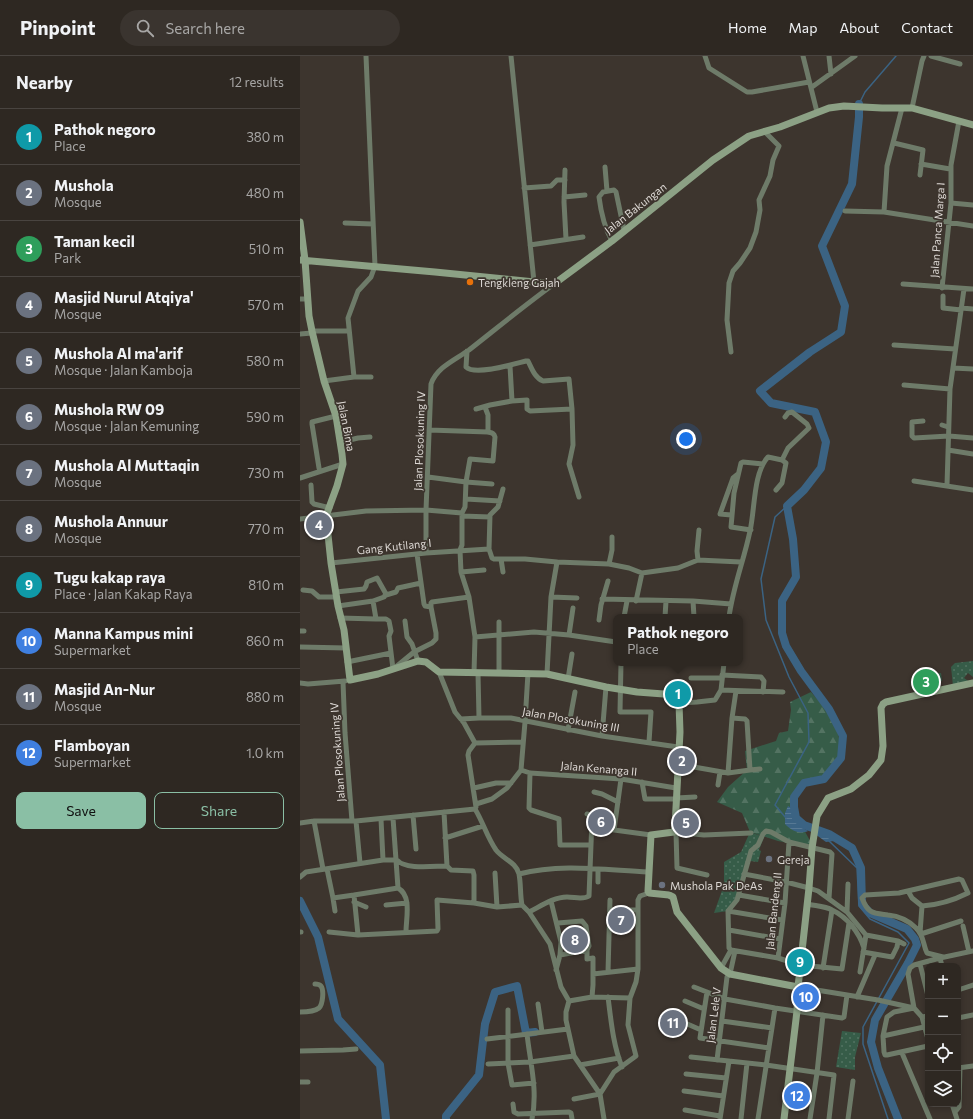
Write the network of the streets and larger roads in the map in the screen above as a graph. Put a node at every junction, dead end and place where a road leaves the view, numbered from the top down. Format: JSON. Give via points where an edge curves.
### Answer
{"nodes":[{"id":1,"x":366,"y":56,"type":"edge"},
{"id":2,"x":511,"y":56,"type":"edge"},
{"id":3,"x":705,"y":56,"type":"edge"},
{"id":4,"x":803,"y":56,"type":"edge"},
{"id":5,"x":829,"y":56,"type":"edge"},
{"id":6,"x":854,"y":56,"type":"edge"},
{"id":7,"x":924,"y":56,"type":"edge"},
{"id":8,"x":932,"y":56,"type":"edge"},
{"id":9,"x":960,"y":64,"type":"dead end"},
{"id":10,"x":830,"y":74,"type":"junction"},
{"id":11,"x":810,"y":84,"type":"junction"},
{"id":12,"x":902,"y":108,"type":"junction"},
{"id":13,"x":912,"y":108,"type":"junction"},
{"id":14,"x":817,"y":112,"type":"junction"},
{"id":15,"x":959,"y":121,"type":"junction"},
{"id":16,"x":973,"y":125,"type":"edge"},
{"id":17,"x":764,"y":131,"type":"junction"},
{"id":18,"x":894,"y":143,"type":"junction"},
{"id":19,"x":921,"y":164,"type":"junction"},
{"id":20,"x":605,"y":167,"type":"dead end"},
{"id":21,"x":950,"y":169,"type":"junction"},
{"id":22,"x":565,"y":170,"type":"dead end"},
{"id":23,"x":920,"y":175,"type":"dead end"},
{"id":24,"x":564,"y":180,"type":"junction"},
{"id":25,"x":524,"y":188,"type":"junction"},
{"id":26,"x":607,"y":191,"type":"junction"},
{"id":27,"x":585,"y":195,"type":"dead end"},
{"id":28,"x":564,"y":197,"type":"junction"},
{"id":29,"x":951,"y":203,"type":"junction"},
{"id":30,"x":973,"y":205,"type":"edge"},
{"id":31,"x":845,"y":211,"type":"dead end"},
{"id":32,"x":884,"y":212,"type":"junction"},
{"id":33,"x":949,"y":221,"type":"junction"},
{"id":34,"x":300,"y":222,"type":"edge"},
{"id":35,"x":346,"y":223,"type":"dead end"},
{"id":36,"x":373,"y":224,"type":"junction"},
{"id":37,"x":973,"y":226,"type":"edge"},
{"id":38,"x":624,"y":230,"type":"junction"},
{"id":39,"x":583,"y":237,"type":"dead end"},
{"id":40,"x":566,"y":240,"type":"junction"},
{"id":41,"x":612,"y":240,"type":"junction"},
{"id":42,"x":530,"y":245,"type":"junction"},
{"id":43,"x":303,"y":260,"type":"edge"},
{"id":44,"x":375,"y":266,"type":"junction"},
{"id":45,"x":537,"y":282,"type":"junction"},
{"id":46,"x":554,"y":284,"type":"junction"},
{"id":47,"x":903,"y":284,"type":"dead end"},
{"id":48,"x":942,"y":288,"type":"junction"},
{"id":49,"x":964,"y":289,"type":"junction"},
{"id":50,"x":973,"y":289,"type":"edge"},
{"id":51,"x":544,"y":291,"type":"junction"},
{"id":52,"x":943,"y":296,"type":"dead end"},
{"id":53,"x":308,"y":299,"type":"junction"},
{"id":54,"x":300,"y":300,"type":"edge"},
{"id":55,"x":961,"y":309,"type":"junction"},
{"id":56,"x":973,"y":309,"type":"edge"},
{"id":57,"x":349,"y":331,"type":"junction"},
{"id":58,"x":312,"y":332,"type":"junction"},
{"id":59,"x":300,"y":334,"type":"edge"},
{"id":60,"x":894,"y":345,"type":"dead end"},
{"id":61,"x":955,"y":349,"type":"junction"},
{"id":62,"x":468,"y":351,"type":"junction"},
{"id":63,"x":731,"y":352,"type":"dead end"},
{"id":64,"x":510,"y":366,"type":"junction"},
{"id":65,"x":953,"y":368,"type":"junction"},
{"id":66,"x":973,"y":369,"type":"edge"},
{"id":67,"x":354,"y":377,"type":"junction"},
{"id":68,"x":371,"y":377,"type":"dead end"},
{"id":69,"x":324,"y":381,"type":"junction"},
{"id":70,"x":904,"y":385,"type":"dead end"},
{"id":71,"x":950,"y":389,"type":"junction"},
{"id":72,"x":512,"y":401,"type":"junction"},
{"id":73,"x":485,"y":407,"type":"junction"},
{"id":74,"x":572,"y":409,"type":"junction"},
{"id":75,"x":476,"y":410,"type":"dead end"},
{"id":76,"x":336,"y":416,"type":"junction"},
{"id":77,"x":785,"y":417,"type":"dead end"},
{"id":78,"x":923,"y":421,"type":"dead end"},
{"id":79,"x":942,"y":425,"type":"dead end"},
{"id":80,"x":948,"y":427,"type":"junction"},
{"id":81,"x":429,"y":430,"type":"junction"},
{"id":82,"x":488,"y":432,"type":"junction"},
{"id":83,"x":949,"y":436,"type":"junction"},
{"id":84,"x":370,"y":437,"type":"dead end"},
{"id":85,"x":973,"y":438,"type":"edge"},
{"id":86,"x":341,"y":442,"type":"junction"},
{"id":87,"x":948,"y":450,"type":"junction"},
{"id":88,"x":973,"y":454,"type":"edge"},
{"id":89,"x":782,"y":460,"type":"junction"},
{"id":90,"x":343,"y":464,"type":"junction"},
{"id":91,"x":763,"y":464,"type":"junction"},
{"id":92,"x":319,"y":468,"type":"dead end"},
{"id":93,"x":738,"y":474,"type":"junction"},
{"id":94,"x":428,"y":477,"type":"junction"},
{"id":95,"x":300,"y":478,"type":"edge"},
{"id":96,"x":914,"y":481,"type":"dead end"},
{"id":97,"x":466,"y":482,"type":"junction"},
{"id":98,"x":492,"y":484,"type":"dead end"},
{"id":99,"x":311,"y":485,"type":"dead end"},
{"id":100,"x":947,"y":485,"type":"junction"},
{"id":101,"x":504,"y":489,"type":"dead end"},
{"id":102,"x":776,"y":490,"type":"dead end"},
{"id":103,"x":973,"y":490,"type":"edge"},
{"id":104,"x":579,"y":497,"type":"dead end"},
{"id":105,"x":466,"y":499,"type":"junction"},
{"id":106,"x":500,"y":501,"type":"junction"},
{"id":107,"x":330,"y":508,"type":"junction"},
{"id":108,"x":426,"y":510,"type":"junction"},
{"id":109,"x":462,"y":514,"type":"junction"},
{"id":110,"x":731,"y":515,"type":"junction"},
{"id":111,"x":326,"y":516,"type":"junction"},
{"id":112,"x":490,"y":517,"type":"junction"},
{"id":113,"x":300,"y":519,"type":"edge"},
{"id":114,"x":699,"y":530,"type":"dead end"},
{"id":115,"x":751,"y":530,"type":"junction"},
{"id":116,"x":612,"y":537,"type":"dead end"},
{"id":117,"x":490,"y":549,"type":"junction"},
{"id":118,"x":460,"y":550,"type":"junction"},
{"id":119,"x":426,"y":553,"type":"junction"},
{"id":120,"x":417,"y":554,"type":"junction"},
{"id":121,"x":501,"y":559,"type":"junction"},
{"id":122,"x":698,"y":560,"type":"junction"},
{"id":123,"x":557,"y":562,"type":"junction"},
{"id":124,"x":741,"y":562,"type":"junction"},
{"id":125,"x":331,"y":563,"type":"junction"},
{"id":126,"x":609,"y":564,"type":"junction"},
{"id":127,"x":484,"y":570,"type":"dead end"},
{"id":128,"x":461,"y":572,"type":"junction"},
{"id":129,"x":503,"y":572,"type":"dead end"},
{"id":130,"x":642,"y":573,"type":"junction"},
{"id":131,"x":608,"y":581,"type":"dead end"},
{"id":132,"x":421,"y":583,"type":"junction"},
{"id":133,"x":303,"y":590,"type":"dead end"},
{"id":134,"x":336,"y":595,"type":"junction"},
{"id":135,"x":386,"y":595,"type":"junction"},
{"id":136,"x":469,"y":597,"type":"junction"},
{"id":137,"x":551,"y":597,"type":"junction"},
{"id":138,"x":577,"y":598,"type":"dead end"},
{"id":139,"x":602,"y":599,"type":"junction"},
{"id":140,"x":373,"y":601,"type":"junction"},
{"id":141,"x":626,"y":601,"type":"junction"},
{"id":142,"x":636,"y":601,"type":"junction"},
{"id":143,"x":666,"y":601,"type":"junction"},
{"id":144,"x":693,"y":601,"type":"junction"},
{"id":145,"x":731,"y":604,"type":"junction"},
{"id":146,"x":338,"y":606,"type":"junction"},
{"id":147,"x":431,"y":607,"type":"junction"},
{"id":148,"x":573,"y":608,"type":"dead end"},
{"id":149,"x":624,"y":614,"type":"edge"},
{"id":150,"x":666,"y":614,"type":"edge"},
{"id":151,"x":694,"y":614,"type":"edge"},
{"id":152,"x":729,"y":614,"type":"edge"},
{"id":153,"x":340,"y":618,"type":"junction"},
{"id":154,"x":376,"y":620,"type":"junction"},
{"id":155,"x":599,"y":620,"type":"dead end"},
{"id":156,"x":405,"y":621,"type":"dead end"},
{"id":157,"x":499,"y":622,"type":"dead end"},
{"id":158,"x":500,"y":634,"type":"junction"},
{"id":159,"x":548,"y":634,"type":"junction"},
{"id":160,"x":569,"y":635,"type":"junction"},
{"id":161,"x":475,"y":637,"type":"junction"},
{"id":162,"x":613,"y":642,"type":"edge"},
{"id":163,"x":300,"y":647,"type":"edge"},
{"id":164,"x":346,"y":648,"type":"junction"},
{"id":165,"x":391,"y":653,"type":"junction"},
{"id":166,"x":572,"y":654,"type":"dead end"},
{"id":167,"x":415,"y":655,"type":"junction"},
{"id":168,"x":348,"y":662,"type":"junction"},
{"id":169,"x":621,"y":666,"type":"edge"},
{"id":170,"x":724,"y":666,"type":"edge"},
{"id":171,"x":394,"y":668,"type":"junction"},
{"id":172,"x":439,"y":672,"type":"junction"},
{"id":173,"x":476,"y":673,"type":"junction"},
{"id":174,"x":499,"y":673,"type":"junction"},
{"id":175,"x":528,"y":674,"type":"junction"},
{"id":176,"x":547,"y":674,"type":"junction"},
{"id":177,"x":722,"y":677,"type":"junction"},
{"id":178,"x":690,"y":678,"type":"dead end"},
{"id":179,"x":568,"y":679,"type":"junction"},
{"id":180,"x":346,"y":681,"type":"junction"},
{"id":181,"x":300,"y":683,"type":"edge"},
{"id":182,"x":973,"y":683,"type":"edge"},
{"id":183,"x":606,"y":687,"type":"junction"},
{"id":184,"x":620,"y":689,"type":"junction"},
{"id":185,"x":721,"y":690,"type":"junction"},
{"id":186,"x":736,"y":691,"type":"junction"},
{"id":187,"x":575,"y":692,"type":"dead end"},
{"id":188,"x":763,"y":692,"type":"junction"},
{"id":189,"x":784,"y":692,"type":"dead end"},
{"id":190,"x":680,"y":703,"type":"junction"},
{"id":191,"x":479,"y":718,"type":"junction"},
{"id":192,"x":732,"y":718,"type":"junction"},
{"id":193,"x":461,"y":719,"type":"junction"},
{"id":194,"x":525,"y":722,"type":"junction"},
{"id":195,"x":568,"y":730,"type":"junction"},
{"id":196,"x":602,"y":736,"type":"junction"},
{"id":197,"x":523,"y":742,"type":"junction"},
{"id":198,"x":650,"y":742,"type":"junction"},
{"id":199,"x":475,"y":744,"type":"junction"},
{"id":200,"x":678,"y":747,"type":"junction"},
{"id":201,"x":677,"y":764,"type":"junction"},
{"id":202,"x":760,"y":769,"type":"dead end"},
{"id":203,"x":521,"y":770,"type":"junction"},
{"id":204,"x":750,"y":770,"type":"junction"},
{"id":205,"x":720,"y":772,"type":"junction"},
{"id":206,"x":530,"y":773,"type":"junction"},
{"id":207,"x":728,"y":773,"type":"junction"},
{"id":208,"x":621,"y":779,"type":"junction"},
{"id":209,"x":642,"y":782,"type":"junction"},
{"id":210,"x":511,"y":783,"type":"junction"},
{"id":211,"x":718,"y":785,"type":"dead end"},
{"id":212,"x":474,"y":788,"type":"junction"},
{"id":213,"x":676,"y":788,"type":"junction"},
{"id":214,"x":594,"y":792,"type":"dead end"},
{"id":215,"x":695,"y":797,"type":"dead end"},
{"id":216,"x":676,"y":798,"type":"junction"},
{"id":217,"x":618,"y":802,"type":"junction"},
{"id":218,"x":476,"y":807,"type":"junction"},
{"id":219,"x":444,"y":812,"type":"junction"},
{"id":220,"x":587,"y":814,"type":"dead end"},
{"id":221,"x":413,"y":815,"type":"junction"},
{"id":222,"x":393,"y":818,"type":"junction"},
{"id":223,"x":381,"y":819,"type":"junction"},
{"id":224,"x":314,"y":821,"type":"junction"},
{"id":225,"x":354,"y":821,"type":"junction"},
{"id":226,"x":300,"y":822,"type":"edge"},
{"id":227,"x":483,"y":826,"type":"junction"},
{"id":228,"x":592,"y":828,"type":"junction"},
{"id":229,"x":614,"y":830,"type":"junction"},
{"id":230,"x":675,"y":832,"type":"junction"},
{"id":231,"x":751,"y":833,"type":"dead end"},
{"id":232,"x":651,"y":835,"type":"junction"},
{"id":233,"x":445,"y":838,"type":"junction"},
{"id":234,"x":789,"y":842,"type":"junction"},
{"id":235,"x":590,"y":845,"type":"junction"},
{"id":236,"x":812,"y":848,"type":"junction"},
{"id":237,"x":416,"y":849,"type":"dead end"},
{"id":238,"x":383,"y":860,"type":"junction"},
{"id":239,"x":396,"y":860,"type":"junction"},
{"id":240,"x":360,"y":863,"type":"junction"},
{"id":241,"x":447,"y":866,"type":"junction"},
{"id":242,"x":325,"y":869,"type":"junction"},
{"id":243,"x":589,"y":869,"type":"junction"},
{"id":244,"x":598,"y":869,"type":"junction"},
{"id":245,"x":648,"y":872,"type":"junction"},
{"id":246,"x":495,"y":873,"type":"dead end"},
{"id":247,"x":519,"y":874,"type":"junction"},
{"id":248,"x":744,"y":874,"type":"junction"},
{"id":249,"x":707,"y":875,"type":"dead end"},
{"id":250,"x":300,"y":877,"type":"edge"},
{"id":251,"x":598,"y":882,"type":"dead end"},
{"id":252,"x":786,"y":882,"type":"junction"},
{"id":253,"x":848,"y":884,"type":"dead end"},
{"id":254,"x":398,"y":888,"type":"junction"},
{"id":255,"x":809,"y":888,"type":"junction"},
{"id":256,"x":908,"y":891,"type":"junction"},
{"id":257,"x":649,"y":893,"type":"junction"},
{"id":258,"x":970,"y":893,"type":"edge"},
{"id":259,"x":354,"y":895,"type":"junction"},
{"id":260,"x":739,"y":895,"type":"junction"},
{"id":261,"x":333,"y":898,"type":"junction"},
{"id":262,"x":830,"y":898,"type":"junction"},
{"id":263,"x":610,"y":900,"type":"dead end"},
{"id":264,"x":551,"y":901,"type":"junction"},
{"id":265,"x":354,"y":902,"type":"junction"},
{"id":266,"x":407,"y":903,"type":"junction"},
{"id":267,"x":785,"y":903,"type":"junction"},
{"id":268,"x":474,"y":904,"type":"junction"},
{"id":269,"x":807,"y":904,"type":"junction"},
{"id":270,"x":386,"y":905,"type":"dead end"},
{"id":271,"x":522,"y":905,"type":"junction"},
{"id":272,"x":366,"y":906,"type":"dead end"},
{"id":273,"x":922,"y":906,"type":"junction"},
{"id":274,"x":497,"y":907,"type":"junction"},
{"id":275,"x":610,"y":910,"type":"junction"},
{"id":276,"x":638,"y":910,"type":"junction"},
{"id":277,"x":832,"y":910,"type":"junction"},
{"id":278,"x":335,"y":911,"type":"dead end"},
{"id":279,"x":728,"y":911,"type":"junction"},
{"id":280,"x":529,"y":912,"type":"junction"},
{"id":281,"x":847,"y":912,"type":"junction"},
{"id":282,"x":782,"y":920,"type":"junction"},
{"id":283,"x":558,"y":923,"type":"junction"},
{"id":284,"x":849,"y":923,"type":"junction"},
{"id":285,"x":729,"y":930,"type":"junction"},
{"id":286,"x":329,"y":932,"type":"dead end"},
{"id":287,"x":406,"y":932,"type":"junction"},
{"id":288,"x":921,"y":933,"type":"junction"},
{"id":289,"x":358,"y":934,"type":"junction"},
{"id":290,"x":866,"y":935,"type":"junction"},
{"id":291,"x":780,"y":939,"type":"junction"},
{"id":292,"x":898,"y":941,"type":"junction"},
{"id":293,"x":904,"y":944,"type":"dead end"},
{"id":294,"x":587,"y":950,"type":"junction"},
{"id":295,"x":733,"y":950,"type":"junction"},
{"id":296,"x":864,"y":950,"type":"junction"},
{"id":297,"x":971,"y":952,"type":"edge"},
{"id":298,"x":560,"y":955,"type":"junction"},
{"id":299,"x":875,"y":955,"type":"junction"},
{"id":300,"x":942,"y":957,"type":"junction"},
{"id":301,"x":778,"y":958,"type":"junction"},
{"id":302,"x":942,"y":963,"type":"edge"},
{"id":303,"x":920,"y":964,"type":"junction"},
{"id":304,"x":800,"y":965,"type":"junction"},
{"id":305,"x":721,"y":968,"type":"junction"},
{"id":306,"x":823,"y":968,"type":"junction"},
{"id":307,"x":638,"y":969,"type":"junction"},
{"id":308,"x":556,"y":970,"type":"junction"},
{"id":309,"x":608,"y":972,"type":"junction"},
{"id":310,"x":860,"y":972,"type":"dead end"},
{"id":311,"x":593,"y":974,"type":"junction"},
{"id":312,"x":730,"y":974,"type":"junction"},
{"id":313,"x":315,"y":984,"type":"dead end"},
{"id":314,"x":925,"y":984,"type":"edge"},
{"id":315,"x":973,"y":986,"type":"edge"},
{"id":316,"x":694,"y":987,"type":"dead end"},
{"id":317,"x":798,"y":987,"type":"junction"},
{"id":318,"x":961,"y":989,"type":"edge"},
{"id":319,"x":707,"y":992,"type":"junction"},
{"id":320,"x":847,"y":995,"type":"junction"},
{"id":321,"x":592,"y":997,"type":"junction"},
{"id":322,"x":608,"y":997,"type":"junction"},
{"id":323,"x":857,"y":997,"type":"junction"},
{"id":324,"x":630,"y":998,"type":"junction"},
{"id":325,"x":725,"y":999,"type":"junction"},
{"id":326,"x":569,"y":1001,"type":"junction"},
{"id":327,"x":685,"y":1001,"type":"dead end"},
{"id":328,"x":538,"y":1004,"type":"dead end"},
{"id":329,"x":775,"y":1008,"type":"junction"},
{"id":330,"x":914,"y":1008,"type":"junction"},
{"id":331,"x":704,"y":1009,"type":"junction"},
{"id":332,"x":508,"y":1010,"type":"dead end"},
{"id":333,"x":797,"y":1011,"type":"junction"},
{"id":334,"x":300,"y":1012,"type":"edge"},
{"id":335,"x":823,"y":1015,"type":"junction"},
{"id":336,"x":973,"y":1015,"type":"edge"},
{"id":337,"x":925,"y":1016,"type":"edge"},
{"id":338,"x":922,"y":1017,"type":"junction"},
{"id":339,"x":961,"y":1017,"type":"edge"},
{"id":340,"x":676,"y":1020,"type":"dead end"},
{"id":341,"x":722,"y":1021,"type":"junction"},
{"id":342,"x":924,"y":1027,"type":"joint"},
{"id":343,"x":568,"y":1028,"type":"junction"},
{"id":344,"x":772,"y":1028,"type":"junction"},
{"id":345,"x":701,"y":1030,"type":"junction"},
{"id":346,"x":542,"y":1032,"type":"junction"},
{"id":347,"x":528,"y":1034,"type":"junction"},
{"id":348,"x":508,"y":1036,"type":"junction"},
{"id":349,"x":883,"y":1036,"type":"junction"},
{"id":350,"x":487,"y":1039,"type":"dead end"},
{"id":351,"x":720,"y":1042,"type":"junction"},
{"id":352,"x":925,"y":1047,"type":"edge"},
{"id":353,"x":769,"y":1048,"type":"junction"},
{"id":354,"x":356,"y":1049,"type":"dead end"},
{"id":355,"x":300,"y":1050,"type":"edge"},
{"id":356,"x":902,"y":1053,"type":"junction"},
{"id":357,"x":574,"y":1056,"type":"junction"},
{"id":358,"x":691,"y":1057,"type":"dead end"},
{"id":359,"x":619,"y":1058,"type":"junction"},
{"id":360,"x":716,"y":1060,"type":"junction"},
{"id":361,"x":530,"y":1062,"type":"junction"},
{"id":362,"x":729,"y":1062,"type":"junction"},
{"id":363,"x":508,"y":1063,"type":"junction"},
{"id":364,"x":488,"y":1064,"type":"dead end"},
{"id":365,"x":748,"y":1064,"type":"junction"},
{"id":366,"x":580,"y":1065,"type":"junction"},
{"id":367,"x":766,"y":1065,"type":"junction"},
{"id":368,"x":973,"y":1066,"type":"edge"},
{"id":369,"x":622,"y":1067,"type":"junction"},
{"id":370,"x":961,"y":1068,"type":"edge"},
{"id":371,"x":790,"y":1069,"type":"junction"},
{"id":372,"x":959,"y":1071,"type":"edge"},
{"id":373,"x":686,"y":1074,"type":"dead end"},
{"id":374,"x":817,"y":1074,"type":"junction"},
{"id":375,"x":726,"y":1078,"type":"junction"},
{"id":376,"x":853,"y":1080,"type":"dead end"},
{"id":377,"x":300,"y":1082,"type":"edge"},
{"id":378,"x":308,"y":1082,"type":"dead end"},
{"id":379,"x":534,"y":1083,"type":"junction"},
{"id":380,"x":684,"y":1091,"type":"dead end"},
{"id":381,"x":600,"y":1094,"type":"junction"},
{"id":382,"x":723,"y":1096,"type":"junction"},
{"id":383,"x":574,"y":1099,"type":"dead end"},
{"id":384,"x":513,"y":1104,"type":"dead end"},
{"id":385,"x":953,"y":1107,"type":"edge"},
{"id":386,"x":685,"y":1110,"type":"dead end"},
{"id":387,"x":955,"y":1112,"type":"junction"},
{"id":388,"x":532,"y":1117,"type":"edge"},
{"id":389,"x":720,"y":1118,"type":"edge"},
{"id":390,"x":956,"y":1118,"type":"edge"},
{"id":391,"x":572,"y":1119,"type":"edge"},
{"id":392,"x":604,"y":1119,"type":"edge"},
{"id":393,"x":741,"y":1119,"type":"edge"},
{"id":394,"x":758,"y":1119,"type":"edge"},
{"id":395,"x":784,"y":1119,"type":"edge"},
{"id":396,"x":810,"y":1119,"type":"edge"},
{"id":397,"x":829,"y":1119,"type":"edge"},
{"id":398,"x":848,"y":1119,"type":"edge"},
{"id":399,"x":930,"y":1119,"type":"edge"}],
"edges":[{"from":1,"to":36,"type":"street"},
{"from":2,"to":25,"type":"street"},
{"from":3,"to":11,"type":"street","via":[[709,68],[747,92]]},
{"from":4,"to":11,"type":"street"},
{"from":5,"to":10,"type":"street"},
{"from":6,"to":10,"type":"street"},
{"from":7,"to":13,"type":"street"},
{"from":8,"to":9,"type":"street"},
{"from":10,"to":11,"type":"street"},
{"from":11,"to":14,"type":"street"},
{"from":12,"to":13,"type":"street","name":"Jalan Bakungan"},
{"from":12,"to":14,"type":"street","name":"Jalan Bakungan","via":[[851,106]]},
{"from":12,"to":18,"type":"street"},
{"from":13,"to":15,"type":"street","name":"Jalan Bakungan"},
{"from":14,"to":17,"type":"street","name":"Jalan Bakungan"},
{"from":15,"to":16,"type":"street","name":"Jalan Bakungan"},
{"from":15,"to":21,"type":"street","name":"Jalan Panca Marga I"},
{"from":17,"to":38,"type":"street","name":"Jalan Bakungan","via":[[734,145]]},
{"from":17,"to":63,"type":"street","via":[[779,146],[759,200],[756,232],[750,248],[733,271],[729,283],[727,320]]},
{"from":18,"to":19,"type":"street","via":[[922,150]]},
{"from":18,"to":32,"type":"street","via":[[888,166]]},
{"from":19,"to":21,"type":"street"},
{"from":19,"to":23,"type":"street"},
{"from":20,"to":26,"type":"street"},
{"from":21,"to":29,"type":"street","name":"Jalan Panca Marga I"},
{"from":22,"to":24,"type":"street"},
{"from":24,"to":25,"type":"street","via":[[557,180],[551,186]]},
{"from":24,"to":28,"type":"street"},
{"from":25,"to":42,"type":"street"},
{"from":26,"to":38,"type":"street","via":[[616,192]]},
{"from":26,"to":41,"type":"street","via":[[599,197],[603,222]]},
{"from":27,"to":28,"type":"street"},
{"from":28,"to":40,"type":"street"},
{"from":29,"to":30,"type":"street"},
{"from":29,"to":33,"type":"street","name":"Jalan Panca Marga I"},
{"from":31,"to":32,"type":"street"},
{"from":32,"to":33,"type":"street"},
{"from":33,"to":37,"type":"street"},
{"from":33,"to":48,"type":"street","name":"Jalan Panca Marga I"},
{"from":34,"to":43,"type":"street","name":"Jalan Bima"},
{"from":35,"to":36,"type":"street"},
{"from":36,"to":44,"type":"street"},
{"from":38,"to":41,"type":"street","name":"Jalan Bakungan"},
{"from":39,"to":40,"type":"street"},
{"from":40,"to":42,"type":"street"},
{"from":41,"to":46,"type":"street","name":"Jalan Bakungan"},
{"from":42,"to":45,"type":"street"},
{"from":43,"to":44,"type":"street"},
{"from":43,"to":53,"type":"street","name":"Jalan Bima"},
{"from":44,"to":45,"type":"street"},
{"from":44,"to":57,"type":"street","via":[[371,276],[358,291],[348,318]]},
{"from":45,"to":46,"type":"street"},
{"from":45,"to":51,"type":"street"},
{"from":46,"to":51,"type":"street","name":"Jalan Plosokuning IV"},
{"from":47,"to":48,"type":"street"},
{"from":48,"to":49,"type":"street","name":"Jalan Panca Marga I"},
{"from":49,"to":50,"type":"street","name":"Jalan Panca Marga I"},
{"from":49,"to":55,"type":"street"},
{"from":51,"to":62,"type":"street","name":"Jalan Plosokuning IV"},
{"from":52,"to":55,"type":"street","via":[[943,308]]},
{"from":53,"to":54,"type":"street"},
{"from":53,"to":58,"type":"street","name":"Jalan Bima"},
{"from":55,"to":56,"type":"street"},
{"from":55,"to":61,"type":"street"},
{"from":57,"to":58,"type":"street"},
{"from":57,"to":67,"type":"street"},
{"from":58,"to":59,"type":"street"},
{"from":58,"to":69,"type":"street","name":"Jalan Bima"},
{"from":60,"to":61,"type":"street"},
{"from":61,"to":65,"type":"street"},
{"from":62,"to":64,"type":"street","via":[[466,367],[473,371]]},
{"from":62,"to":81,"type":"street","name":"Jalan Plosokuning IV","via":[[433,377]]},
{"from":64,"to":72,"type":"street"},
{"from":64,"to":74,"type":"street","via":[[527,361],[540,380],[569,379]]},
{"from":65,"to":66,"type":"street"},
{"from":65,"to":71,"type":"street"},
{"from":67,"to":68,"type":"street"},
{"from":67,"to":69,"type":"street"},
{"from":69,"to":76,"type":"street","name":"Jalan Bima"},
{"from":70,"to":71,"type":"street"},
{"from":71,"to":80,"type":"street"},
{"from":72,"to":73,"type":"street"},
{"from":72,"to":74,"type":"street","via":[[527,400],[527,409],[530,410]]},
{"from":73,"to":75,"type":"street"},
{"from":73,"to":82,"type":"street","via":[[488,415]]},
{"from":74,"to":104,"type":"street","via":[[573,445],[569,464]]},
{"from":76,"to":86,"type":"street","name":"Jalan Bima"},
{"from":76,"to":92,"type":"street","via":[[312,422]]},
{"from":77,"to":89,"type":"street","via":[[792,412],[807,424],[808,428],[788,448]]},
{"from":78,"to":83,"type":"street","via":[[912,422],[913,438]]},
{"from":79,"to":80,"type":"street"},
{"from":80,"to":83,"type":"street"},
{"from":81,"to":82,"type":"street"},
{"from":81,"to":94,"type":"street","name":"Jalan Plosokuning IV"},
{"from":82,"to":97,"type":"street","via":[[495,437],[493,461],[470,459]]},
{"from":83,"to":85,"type":"street"},
{"from":83,"to":87,"type":"street"},
{"from":84,"to":86,"type":"street"},
{"from":86,"to":90,"type":"street","name":"Jalan Bima"},
{"from":87,"to":88,"type":"street"},
{"from":87,"to":100,"type":"street"},
{"from":89,"to":91,"type":"street","via":[[768,457]]},
{"from":89,"to":102,"type":"street","via":[[786,463],[783,480]]},
{"from":90,"to":95,"type":"street"},
{"from":90,"to":107,"type":"street","name":"Jalan Bima"},
{"from":91,"to":93,"type":"street","via":[[743,462]]},
{"from":91,"to":115,"type":"street"},
{"from":93,"to":110,"type":"street"},
{"from":93,"to":110,"type":"street","via":[[733,478],[720,514]]},
{"from":94,"to":97,"type":"street"},
{"from":94,"to":108,"type":"street","name":"Jalan Plosokuning IV"},
{"from":96,"to":100,"type":"street"},
{"from":97,"to":98,"type":"street"},
{"from":97,"to":105,"type":"street"},
{"from":99,"to":107,"type":"street","via":[[312,502]]},
{"from":100,"to":103,"type":"street"},
{"from":101,"to":106,"type":"street"},
{"from":105,"to":106,"type":"street"},
{"from":105,"to":109,"type":"street"},
{"from":106,"to":112,"type":"street"},
{"from":107,"to":111,"type":"street","name":"Jalan Bima"},
{"from":108,"to":109,"type":"street"},
{"from":108,"to":111,"type":"street","via":[[366,511]]},
{"from":108,"to":119,"type":"street","name":"Jalan Plosokuning IV"},
{"from":109,"to":112,"type":"street"},
{"from":109,"to":118,"type":"street"},
{"from":110,"to":115,"type":"street","via":[[732,528]]},
{"from":111,"to":113,"type":"street"},
{"from":111,"to":125,"type":"street"},
{"from":112,"to":117,"type":"street"},
{"from":114,"to":122,"type":"street"},
{"from":115,"to":124,"type":"street"},
{"from":116,"to":126,"type":"street"},
{"from":117,"to":118,"type":"street","name":"Gang Kutilang I"},
{"from":117,"to":121,"type":"street","via":[[492,558]]},
{"from":118,"to":119,"type":"street","name":"Gang Kutilang I"},
{"from":118,"to":128,"type":"street"},
{"from":119,"to":120,"type":"street","name":"Gang Kutilang I"},
{"from":120,"to":125,"type":"street","name":"Gang Kutilang I"},
{"from":120,"to":132,"type":"street"},
{"from":121,"to":123,"type":"street"},
{"from":121,"to":129,"type":"street"},
{"from":122,"to":124,"type":"street"},
{"from":122,"to":130,"type":"street","via":[[678,568]]},
{"from":123,"to":126,"type":"street"},
{"from":123,"to":137,"type":"street"},
{"from":124,"to":145,"type":"street"},
{"from":125,"to":134,"type":"street"},
{"from":126,"to":130,"type":"street"},
{"from":127,"to":128,"type":"street"},
{"from":128,"to":136,"type":"street"},
{"from":130,"to":142,"type":"street"},
{"from":131,"to":139,"type":"street"},
{"from":132,"to":135,"type":"street","via":[[398,588],[396,592]]},
{"from":132,"to":147,"type":"street","via":[[424,604]]},
{"from":133,"to":134,"type":"street","via":[[312,591],[319,597]]},
{"from":134,"to":135,"type":"street","via":[[364,589],[367,582],[377,578]]},
{"from":134,"to":146,"type":"street"},
{"from":135,"to":140,"type":"street"},
{"from":136,"to":147,"type":"street","via":[[432,602]]},
{"from":136,"to":161,"type":"street"},
{"from":137,"to":138,"type":"street"},
{"from":137,"to":159,"type":"street"},
{"from":139,"to":141,"type":"street"},
{"from":139,"to":155,"type":"street"},
{"from":140,"to":146,"type":"street"},
{"from":140,"to":154,"type":"street"},
{"from":141,"to":142,"type":"street"},
{"from":141,"to":149,"type":"street"},
{"from":142,"to":143,"type":"street"},
{"from":143,"to":144,"type":"street"},
{"from":143,"to":150,"type":"street"},
{"from":144,"to":145,"type":"street"},
{"from":144,"to":151,"type":"street"},
{"from":145,"to":152,"type":"street"},
{"from":146,"to":153,"type":"street"},
{"from":147,"to":167,"type":"street","via":[[436,639]]},
{"from":148,"to":160,"type":"street"},
{"from":153,"to":154,"type":"street"},
{"from":153,"to":164,"type":"street"},
{"from":154,"to":165,"type":"street","via":[[389,621]]},
{"from":156,"to":167,"type":"street","via":[[407,637]]},
{"from":157,"to":158,"type":"street"},
{"from":158,"to":159,"type":"street"},
{"from":158,"to":161,"type":"street"},
{"from":158,"to":174,"type":"street"},
{"from":159,"to":160,"type":"street"},
{"from":159,"to":176,"type":"street"},
{"from":160,"to":162,"type":"street"},
{"from":161,"to":173,"type":"street"},
{"from":163,"to":164,"type":"street"},
{"from":164,"to":168,"type":"street"},
{"from":165,"to":168,"type":"street"},
{"from":165,"to":171,"type":"street"},
{"from":166,"to":179,"type":"street"},
{"from":167,"to":171,"type":"street"},
{"from":167,"to":172,"type":"street"},
{"from":168,"to":180,"type":"street"},
{"from":169,"to":184,"type":"street"},
{"from":170,"to":177,"type":"street"},
{"from":171,"to":180,"type":"street"},
{"from":172,"to":173,"type":"street"},
{"from":172,"to":193,"type":"street","via":[[455,712]]},
{"from":173,"to":174,"type":"street"},
{"from":173,"to":191,"type":"street"},
{"from":174,"to":175,"type":"street"},
{"from":175,"to":176,"type":"street"},
{"from":175,"to":194,"type":"street"},
{"from":176,"to":179,"type":"street"},
{"from":177,"to":178,"type":"street"},
{"from":177,"to":185,"type":"street"},
{"from":177,"to":188,"type":"street","via":[[761,677],[764,681]]},
{"from":179,"to":183,"type":"street"},
{"from":180,"to":181,"type":"street"},
{"from":180,"to":225,"type":"street","name":"Jalan Plosokuning IV","via":[[345,733]]},
{"from":182,"to":236,"type":"street","via":[[883,704],[881,760],[869,775],[851,788],[828,798],[817,816]]},
{"from":183,"to":184,"type":"street"},
{"from":183,"to":196,"type":"street"},
{"from":184,"to":190,"type":"street","via":[[675,694]]},
{"from":184,"to":198,"type":"street","via":[[620,712],[651,712]]},
{"from":185,"to":186,"type":"street"},
{"from":185,"to":190,"type":"street","via":[[715,700]]},
{"from":186,"to":188,"type":"street"},
{"from":186,"to":192,"type":"street"},
{"from":187,"to":195,"type":"street"},
{"from":188,"to":189,"type":"street"},
{"from":190,"to":200,"type":"street"},
{"from":191,"to":193,"type":"street","name":"Jalan Plosokuning III"},
{"from":191,"to":194,"type":"street","name":"Jalan Plosokuning III","via":[[511,718]]},
{"from":192,"to":204,"type":"street","via":[[745,719],[747,722]]},
{"from":192,"to":207,"type":"street"},
{"from":193,"to":199,"type":"street"},
{"from":194,"to":195,"type":"street","name":"Jalan Plosokuning III"},
{"from":194,"to":197,"type":"street"},
{"from":195,"to":196,"type":"street","name":"Jalan Plosokuning III"},
{"from":196,"to":198,"type":"street","name":"Jalan Plosokuning III"},
{"from":197,"to":199,"type":"street"},
{"from":197,"to":203,"type":"street"},
{"from":198,"to":200,"type":"street","name":"Jalan Plosokuning III"},
{"from":199,"to":212,"type":"street","via":[[468,755]]},
{"from":200,"to":201,"type":"street"},
{"from":201,"to":205,"type":"street"},
{"from":201,"to":213,"type":"street"},
{"from":202,"to":204,"type":"street"},
{"from":203,"to":206,"type":"street","name":"Jalan Kenanga II"},
{"from":203,"to":210,"type":"street"},
{"from":204,"to":207,"type":"street"},
{"from":205,"to":207,"type":"street"},
{"from":205,"to":211,"type":"street"},
{"from":206,"to":208,"type":"street","name":"Jalan Kenanga II"},
{"from":206,"to":235,"type":"street","via":[[529,808],[559,819],[560,845]]},
{"from":208,"to":209,"type":"street","name":"Jalan Kenanga II"},
{"from":208,"to":217,"type":"street"},
{"from":209,"to":213,"type":"street","name":"Jalan Kenanga II"},
{"from":209,"to":216,"type":"street","via":[[645,799]]},
{"from":210,"to":212,"type":"street","via":[[496,783]]},
{"from":210,"to":218,"type":"street","via":[[492,799]]},
{"from":212,"to":218,"type":"street"},
{"from":213,"to":216,"type":"street"},
{"from":214,"to":217,"type":"street"},
{"from":215,"to":216,"type":"street"},
{"from":216,"to":230,"type":"street"},
{"from":217,"to":229,"type":"street"},
{"from":218,"to":219,"type":"street"},
{"from":218,"to":227,"type":"street"},
{"from":219,"to":221,"type":"street"},
{"from":219,"to":233,"type":"street"},
{"from":220,"to":228,"type":"street","via":[[592,817]]},
{"from":221,"to":222,"type":"street"},
{"from":221,"to":237,"type":"street"},
{"from":222,"to":223,"type":"street"},
{"from":222,"to":239,"type":"street"},
{"from":223,"to":225,"type":"street"},
{"from":223,"to":238,"type":"street"},
{"from":224,"to":225,"type":"street"},
{"from":224,"to":226,"type":"street"},
{"from":224,"to":242,"type":"street"},
{"from":225,"to":240,"type":"street","name":"Jalan Plosokuning IV"},
{"from":227,"to":233,"type":"street"},
{"from":227,"to":247,"type":"street","via":[[497,851],[513,864]]},
{"from":228,"to":229,"type":"street"},
{"from":228,"to":235,"type":"street"},
{"from":229,"to":232,"type":"street"},
{"from":230,"to":231,"type":"street","via":[[704,835]]},
{"from":230,"to":232,"type":"street"},
{"from":230,"to":249,"type":"street","via":[[677,867]]},
{"from":232,"to":245,"type":"street"},
{"from":233,"to":241,"type":"street"},
{"from":234,"to":236,"type":"street"},
{"from":234,"to":248,"type":"street","via":[[770,832],[764,832],[758,844],[752,849]]},
{"from":234,"to":252,"type":"street","name":"Jalan Bandeng II"},
{"from":235,"to":243,"type":"street"},
{"from":236,"to":255,"type":"street"},
{"from":236,"to":262,"type":"street","via":[[832,854]]},
{"from":238,"to":239,"type":"street"},
{"from":238,"to":240,"type":"street"},
{"from":239,"to":241,"type":"street","via":[[402,865],[412,867]]},
{"from":239,"to":254,"type":"street"},
{"from":240,"to":242,"type":"street"},
{"from":241,"to":268,"type":"street","via":[[451,870],[472,871]]},
{"from":242,"to":250,"type":"street","via":[[306,872]]},
{"from":242,"to":261,"type":"street"},
{"from":243,"to":244,"type":"street"},
{"from":243,"to":247,"type":"street","via":[[556,868]]},
{"from":243,"to":264,"type":"street","via":[[588,897]]},
{"from":244,"to":245,"type":"street"},
{"from":244,"to":251,"type":"street"},
{"from":245,"to":257,"type":"street"},
{"from":246,"to":274,"type":"street"},
{"from":247,"to":271,"type":"street"},
{"from":248,"to":252,"type":"street"},
{"from":248,"to":260,"type":"street"},
{"from":252,"to":255,"type":"street"},
{"from":252,"to":267,"type":"street","name":"Jalan Bandeng II"},
{"from":253,"to":281,"type":"street"},
{"from":254,"to":259,"type":"street"},
{"from":254,"to":266,"type":"street","via":[[407,898]]},
{"from":255,"to":262,"type":"street"},
{"from":255,"to":269,"type":"street"},
{"from":256,"to":258,"type":"street","via":[[961,879]]},
{"from":256,"to":273,"type":"street"},
{"from":256,"to":288,"type":"street","via":[[865,895],[862,898],[870,911],[898,918],[911,924]]},
{"from":257,"to":276,"type":"street","via":[[639,898]]},
{"from":257,"to":305,"type":"street","via":[[673,897],[677,912]]},
{"from":258,"to":273,"type":"street"},
{"from":259,"to":261,"type":"street"},
{"from":259,"to":265,"type":"street"},
{"from":260,"to":267,"type":"street"},
{"from":260,"to":279,"type":"street"},
{"from":261,"to":278,"type":"street"},
{"from":262,"to":281,"type":"street"},
{"from":263,"to":275,"type":"street"},
{"from":264,"to":280,"type":"street"},
{"from":264,"to":283,"type":"street"},
{"from":265,"to":272,"type":"street"},
{"from":265,"to":289,"type":"street"},
{"from":266,"to":270,"type":"street"},
{"from":266,"to":287,"type":"street"},
{"from":267,"to":282,"type":"street","name":"Jalan Bandeng II"},
{"from":268,"to":274,"type":"street"},
{"from":268,"to":287,"type":"street","via":[[437,900],[438,931]]},
{"from":269,"to":277,"type":"street"},
{"from":269,"to":304,"type":"street"},
{"from":271,"to":274,"type":"street"},
{"from":271,"to":280,"type":"street"},
{"from":273,"to":288,"type":"street"},
{"from":275,"to":276,"type":"street"},
{"from":275,"to":309,"type":"street"},
{"from":276,"to":307,"type":"street"},
{"from":277,"to":284,"type":"street"},
{"from":277,"to":306,"type":"street"},
{"from":279,"to":282,"type":"street"},
{"from":279,"to":285,"type":"street","name":"Jalan Lele V"},
{"from":280,"to":308,"type":"street","via":[[550,944]]},
{"from":281,"to":290,"type":"street"},
{"from":282,"to":291,"type":"street","name":"Jalan Bandeng II"},
{"from":283,"to":294,"type":"street","via":[[579,921],[585,924],[589,946]]},
{"from":283,"to":298,"type":"street"},
{"from":284,"to":296,"type":"street","via":[[859,935]]},
{"from":284,"to":306,"type":"street","via":[[842,970]]},
{"from":285,"to":291,"type":"street"},
{"from":285,"to":295,"type":"street","name":"Jalan Lele V","via":[[728,948]]},
{"from":286,"to":289,"type":"street"},
{"from":287,"to":289,"type":"street"},
{"from":288,"to":297,"type":"street","via":[[962,924]]},
{"from":288,"to":300,"type":"street","via":[[928,953]]},
{"from":290,"to":292,"type":"street"},
{"from":290,"to":296,"type":"street"},
{"from":291,"to":301,"type":"street","name":"Jalan Bandeng II"},
{"from":292,"to":293,"type":"street"},
{"from":292,"to":299,"type":"street","via":[[892,957]]},
{"from":294,"to":298,"type":"street"},
{"from":294,"to":311,"type":"street","via":[[587,958],[593,958]]},
{"from":295,"to":301,"type":"street"},
{"from":295,"to":305,"type":"street"},
{"from":295,"to":312,"type":"street","name":"Jalan Lele V"},
{"from":296,"to":299,"type":"street"},
{"from":296,"to":310,"type":"street"},
{"from":297,"to":300,"type":"street"},
{"from":298,"to":308,"type":"street"},
{"from":299,"to":323,"type":"street"},
{"from":300,"to":302,"type":"street"},
{"from":300,"to":303,"type":"street"},
{"from":301,"to":304,"type":"street"},
{"from":303,"to":314,"type":"street"},
{"from":303,"to":330,"type":"street","via":[[912,966],[908,971]]},
{"from":304,"to":306,"type":"street"},
{"from":304,"to":317,"type":"street"},
{"from":305,"to":312,"type":"street"},
{"from":307,"to":309,"type":"street"},
{"from":307,"to":324,"type":"street"},
{"from":308,"to":326,"type":"street"},
{"from":309,"to":311,"type":"street"},
{"from":311,"to":321,"type":"street"},
{"from":312,"to":317,"type":"street"},
{"from":312,"to":325,"type":"street","name":"Jalan Lele V","via":[[727,977]]},
{"from":313,"to":334,"type":"street","via":[[322,987],[322,1004],[315,1011]]},
{"from":315,"to":318,"type":"street"},
{"from":316,"to":319,"type":"street"},
{"from":317,"to":320,"type":"street"},
{"from":317,"to":333,"type":"street"},
{"from":319,"to":325,"type":"street"},
{"from":319,"to":331,"type":"street"},
{"from":320,"to":323,"type":"street"},
{"from":320,"to":335,"type":"street","via":[[844,1017]]},
{"from":321,"to":322,"type":"street"},
{"from":321,"to":326,"type":"street"},
{"from":322,"to":324,"type":"street"},
{"from":322,"to":359,"type":"street"},
{"from":323,"to":330,"type":"street"},
{"from":324,"to":369,"type":"street","via":[[629,1030],[636,1056]]},
{"from":325,"to":329,"type":"street"},
{"from":325,"to":341,"type":"street","name":"Jalan Lele V"},
{"from":326,"to":343,"type":"street","via":[[566,1012]]},
{"from":327,"to":331,"type":"street"},
{"from":328,"to":346,"type":"street"},
{"from":329,"to":333,"type":"street"},
{"from":329,"to":344,"type":"street"},
{"from":330,"to":338,"type":"street"},
{"from":330,"to":349,"type":"street","via":[[894,1012],[887,1017]]},
{"from":331,"to":345,"type":"street"},
{"from":332,"to":348,"type":"street"},
{"from":333,"to":335,"type":"street"},
{"from":333,"to":371,"type":"street"},
{"from":335,"to":374,"type":"street"},
{"from":336,"to":339,"type":"street"},
{"from":337,"to":338,"type":"street"},
{"from":338,"to":342,"type":"street"},
{"from":340,"to":345,"type":"street"},
{"from":341,"to":344,"type":"street"},
{"from":341,"to":351,"type":"street","name":"Jalan Lele V"},
{"from":342,"to":349,"type":"street"},
{"from":343,"to":346,"type":"street"},
{"from":343,"to":357,"type":"street"},
{"from":344,"to":353,"type":"street"},
{"from":345,"to":351,"type":"street","via":[[700,1038]]},
{"from":346,"to":347,"type":"street"},
{"from":347,"to":348,"type":"street"},
{"from":347,"to":361,"type":"street"},
{"from":348,"to":350,"type":"street"},
{"from":348,"to":363,"type":"street"},
{"from":349,"to":356,"type":"street","via":[[885,1054]]},
{"from":351,"to":353,"type":"street"},
{"from":351,"to":360,"type":"street","name":"Jalan Lele V"},
{"from":352,"to":356,"type":"street"},
{"from":353,"to":367,"type":"street"},
{"from":354,"to":355,"type":"street"},
{"from":356,"to":399,"type":"street"},
{"from":357,"to":361,"type":"street"},
{"from":357,"to":366,"type":"street"},
{"from":358,"to":360,"type":"street"},
{"from":359,"to":366,"type":"street"},
{"from":359,"to":369,"type":"street"},
{"from":360,"to":362,"type":"street"},
{"from":361,"to":363,"type":"street"},
{"from":361,"to":379,"type":"street"},
{"from":362,"to":365,"type":"street"},
{"from":362,"to":375,"type":"street"},
{"from":363,"to":364,"type":"street"},
{"from":363,"to":379,"type":"street","via":[[512,1085]]},
{"from":365,"to":367,"type":"street"},
{"from":365,"to":393,"type":"street"},
{"from":366,"to":381,"type":"street"},
{"from":367,"to":371,"type":"street"},
{"from":367,"to":394,"type":"street"},
{"from":368,"to":370,"type":"street"},
{"from":369,"to":381,"type":"street","via":[[611,1075]]},
{"from":371,"to":374,"type":"street"},
{"from":371,"to":395,"type":"street"},
{"from":372,"to":387,"type":"street","via":[[958,1107]]},
{"from":373,"to":375,"type":"street"},
{"from":374,"to":396,"type":"street"},
{"from":374,"to":397,"type":"street","via":[[834,1075]]},
{"from":375,"to":382,"type":"street"},
{"from":376,"to":398,"type":"street"},
{"from":377,"to":378,"type":"street"},
{"from":379,"to":388,"type":"street"},
{"from":380,"to":382,"type":"street"},
{"from":381,"to":383,"type":"street"},
{"from":381,"to":392,"type":"street"},
{"from":382,"to":389,"type":"street"},
{"from":384,"to":388,"type":"street","via":[[516,1114]]},
{"from":385,"to":387,"type":"street"},
{"from":386,"to":389,"type":"street"},
{"from":387,"to":390,"type":"street"},
{"from":388,"to":391,"type":"street","via":[[569,1112]]}]}
